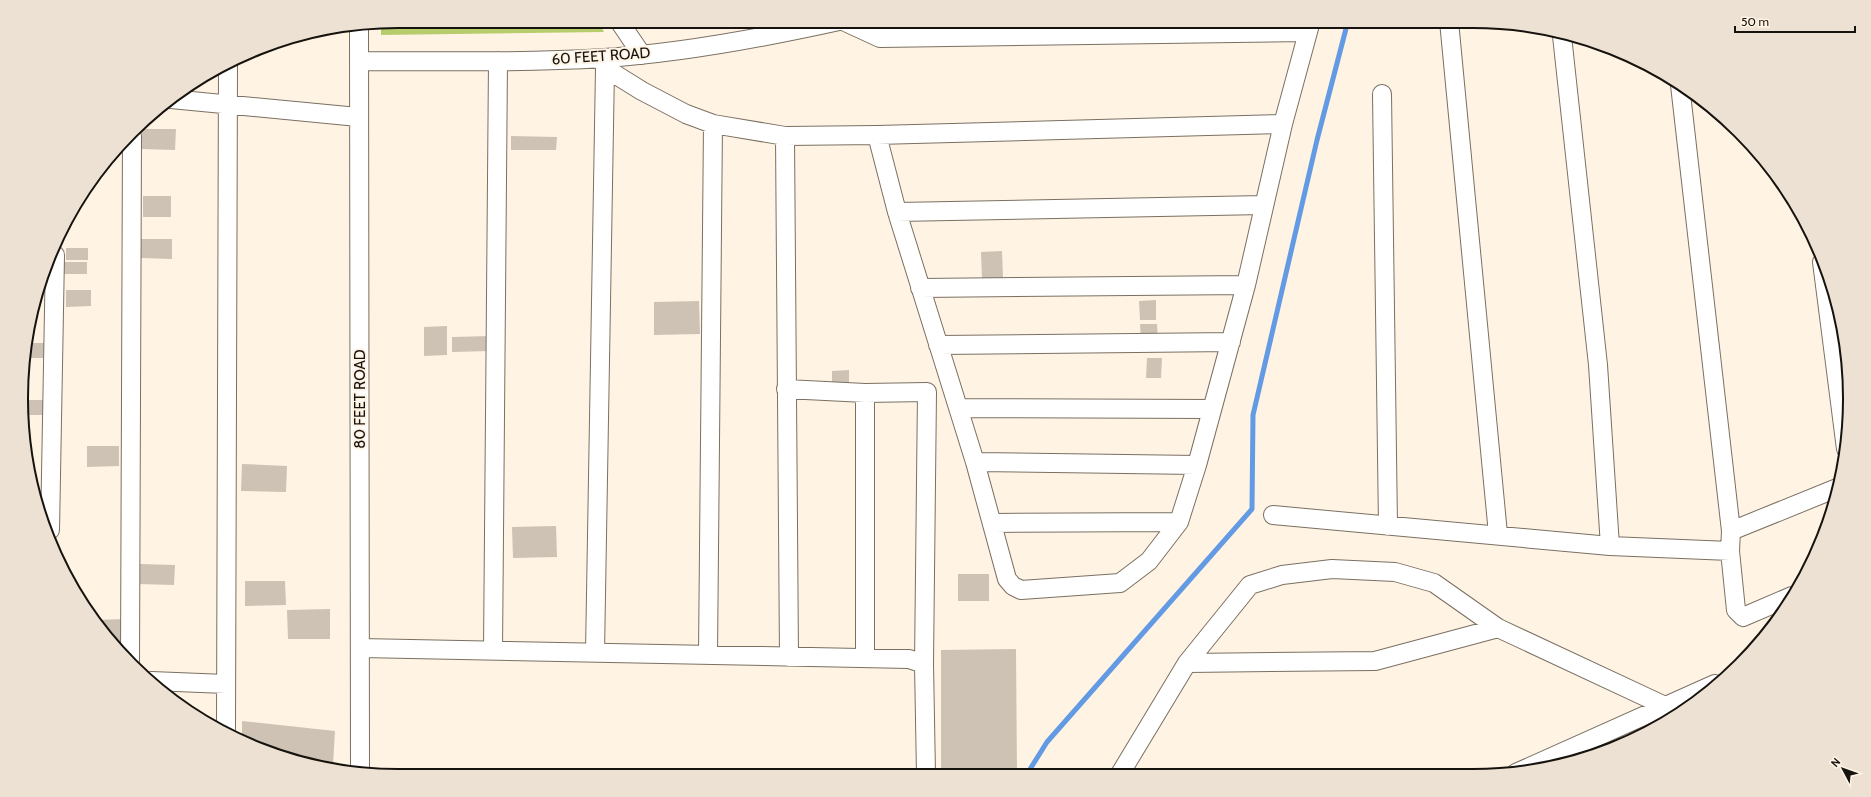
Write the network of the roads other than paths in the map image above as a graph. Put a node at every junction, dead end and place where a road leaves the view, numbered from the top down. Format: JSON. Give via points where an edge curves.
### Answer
{"nodes":[{"id":1,"x":624,"y":28,"type":"edge"},
{"id":2,"x":807,"y":28,"type":"edge"},
{"id":3,"x":858,"y":28,"type":"edge"},
{"id":4,"x":1271,"y":28,"type":"edge"},
{"id":5,"x":1310,"y":28,"type":"edge"},
{"id":6,"x":1450,"y":28,"type":"edge"},
{"id":7,"x":359,"y":30,"type":"edge"},
{"id":8,"x":1562,"y":40,"type":"edge"},
{"id":9,"x":642,"y":55,"type":"junction"},
{"id":10,"x":359,"y":61,"type":"junction"},
{"id":11,"x":498,"y":61,"type":"junction"},
{"id":12,"x":604,"y":63,"type":"junction"},
{"id":13,"x":228,"y":70,"type":"edge"},
{"id":14,"x":1681,"y":92,"type":"edge"},
{"id":15,"x":1382,"y":94,"type":"dead end"},
{"id":16,"x":180,"y":100,"type":"edge"},
{"id":17,"x":228,"y":105,"type":"junction"},
{"id":18,"x":358,"y":117,"type":"junction"},
{"id":19,"x":713,"y":124,"type":"junction"},
{"id":20,"x":1283,"y":124,"type":"junction"},
{"id":21,"x":877,"y":135,"type":"junction"},
{"id":22,"x":785,"y":136,"type":"junction"},
{"id":23,"x":132,"y":142,"type":"edge"},
{"id":24,"x":1264,"y":205,"type":"junction"},
{"id":25,"x":897,"y":212,"type":"junction"},
{"id":26,"x":54,"y":263,"type":"edge"},
{"id":27,"x":1246,"y":285,"type":"junction"},
{"id":28,"x":1825,"y":286,"type":"edge"},
{"id":29,"x":920,"y":288,"type":"junction"},
{"id":30,"x":1231,"y":342,"type":"junction"},
{"id":31,"x":938,"y":345,"type":"junction"},
{"id":32,"x":786,"y":390,"type":"junction"},
{"id":33,"x":865,"y":393,"type":"junction"},
{"id":34,"x":958,"y":408,"type":"junction"},
{"id":35,"x":1212,"y":409,"type":"junction"},
{"id":36,"x":1842,"y":419,"type":"edge"},
{"id":37,"x":975,"y":462,"type":"junction"},
{"id":38,"x":1197,"y":465,"type":"junction"},
{"id":39,"x":1831,"y":490,"type":"edge"},
{"id":40,"x":1273,"y":515,"type":"dead end"},
{"id":41,"x":1178,"y":522,"type":"junction"},
{"id":42,"x":992,"y":523,"type":"junction"},
{"id":43,"x":50,"y":524,"type":"edge"},
{"id":44,"x":1388,"y":526,"type":"junction"},
{"id":45,"x":1731,"y":531,"type":"junction"},
{"id":46,"x":1498,"y":534,"type":"junction"},
{"id":47,"x":1610,"y":546,"type":"junction"},
{"id":48,"x":1730,"y":551,"type":"junction"},
{"id":49,"x":1784,"y":600,"type":"edge"},
{"id":50,"x":1498,"y":628,"type":"junction"},
{"id":51,"x":361,"y":648,"type":"junction"},
{"id":52,"x":493,"y":651,"type":"junction"},
{"id":53,"x":130,"y":653,"type":"edge"},
{"id":54,"x":595,"y":654,"type":"junction"},
{"id":55,"x":708,"y":655,"type":"junction"},
{"id":56,"x":789,"y":657,"type":"junction"},
{"id":57,"x":865,"y":658,"type":"junction"},
{"id":58,"x":1187,"y":663,"type":"junction"},
{"id":59,"x":924,"y":664,"type":"junction"},
{"id":60,"x":161,"y":682,"type":"edge"},
{"id":61,"x":226,"y":684,"type":"junction"},
{"id":62,"x":1699,"y":691,"type":"edge"},
{"id":63,"x":1665,"y":706,"type":"junction"},
{"id":64,"x":226,"y":726,"type":"edge"},
{"id":65,"x":1538,"y":763,"type":"edge"},
{"id":66,"x":360,"y":767,"type":"edge"},
{"id":67,"x":926,"y":769,"type":"edge"},
{"id":68,"x":1123,"y":769,"type":"edge"}],
"edges":[{"from":1,"to":9,"type":"street"},
{"from":2,"to":9,"type":"street","name":"60 FEET ROAD","via":[[757,39]]},
{"from":3,"to":4,"type":"street","via":[[880,38]]},
{"from":5,"to":20,"type":"street"},
{"from":6,"to":46,"type":"street"},
{"from":7,"to":10,"type":"street","name":"80 FEET ROAD"},
{"from":8,"to":47,"type":"street","via":[[1598,365]]},
{"from":9,"to":12,"type":"street","name":"60 FEET ROAD"},
{"from":10,"to":11,"type":"street","name":"60 FEET ROAD"},
{"from":10,"to":18,"type":"street","name":"80 FEET ROAD"},
{"from":11,"to":12,"type":"street","name":"60 FEET ROAD"},
{"from":11,"to":52,"type":"street"},
{"from":12,"to":19,"type":"street","via":[[654,98]]},
{"from":12,"to":54,"type":"street"},
{"from":13,"to":17,"type":"street"},
{"from":14,"to":45,"type":"street"},
{"from":15,"to":44,"type":"street"},
{"from":16,"to":17,"type":"street"},
{"from":17,"to":18,"type":"street"},
{"from":17,"to":61,"type":"street"},
{"from":18,"to":51,"type":"street","name":"80 FEET ROAD"},
{"from":19,"to":22,"type":"street"},
{"from":19,"to":55,"type":"street"},
{"from":20,"to":21,"type":"street"},
{"from":20,"to":24,"type":"street"},
{"from":21,"to":22,"type":"street"},
{"from":21,"to":25,"type":"street"},
{"from":22,"to":32,"type":"street"},
{"from":23,"to":53,"type":"street"},
{"from":24,"to":25,"type":"street"},
{"from":24,"to":27,"type":"street"},
{"from":25,"to":29,"type":"street"},
{"from":26,"to":43,"type":"street"},
{"from":27,"to":29,"type":"street"},
{"from":27,"to":30,"type":"street"},
{"from":28,"to":36,"type":"street"},
{"from":29,"to":31,"type":"street"},
{"from":30,"to":31,"type":"street"},
{"from":30,"to":35,"type":"street"},
{"from":31,"to":34,"type":"street"},
{"from":32,"to":33,"type":"street"},
{"from":32,"to":56,"type":"street"},
{"from":33,"to":57,"type":"street"},
{"from":33,"to":59,"type":"street","via":[[927,392]]},
{"from":34,"to":35,"type":"street"},
{"from":34,"to":37,"type":"street"},
{"from":35,"to":38,"type":"street"},
{"from":37,"to":38,"type":"street"},
{"from":37,"to":42,"type":"street"},
{"from":38,"to":41,"type":"street"},
{"from":39,"to":45,"type":"street"},
{"from":40,"to":44,"type":"street"},
{"from":41,"to":42,"type":"street"},
{"from":41,"to":42,"type":"street","via":[[1149,560],[1120,583],[1021,590],[1007,579]]},
{"from":44,"to":46,"type":"street"},
{"from":45,"to":48,"type":"street"},
{"from":46,"to":47,"type":"street"},
{"from":47,"to":48,"type":"street"},
{"from":48,"to":49,"type":"street","via":[[1736,610],[1743,617]]},
{"from":50,"to":58,"type":"street","via":[[1375,661]]},
{"from":50,"to":58,"type":"street","via":[[1434,583],[1395,572],[1332,569],[1282,574],[1250,585]]},
{"from":50,"to":63,"type":"street"},
{"from":51,"to":52,"type":"street"},
{"from":51,"to":66,"type":"street","name":"80 FEET ROAD"},
{"from":52,"to":54,"type":"street"},
{"from":54,"to":55,"type":"street"},
{"from":55,"to":56,"type":"street"},
{"from":56,"to":57,"type":"street"},
{"from":57,"to":59,"type":"street","via":[[909,659]]},
{"from":58,"to":68,"type":"street"},
{"from":59,"to":67,"type":"street"},
{"from":60,"to":61,"type":"street"},
{"from":61,"to":64,"type":"street"},
{"from":62,"to":63,"type":"street"},
{"from":63,"to":65,"type":"street"}]}
